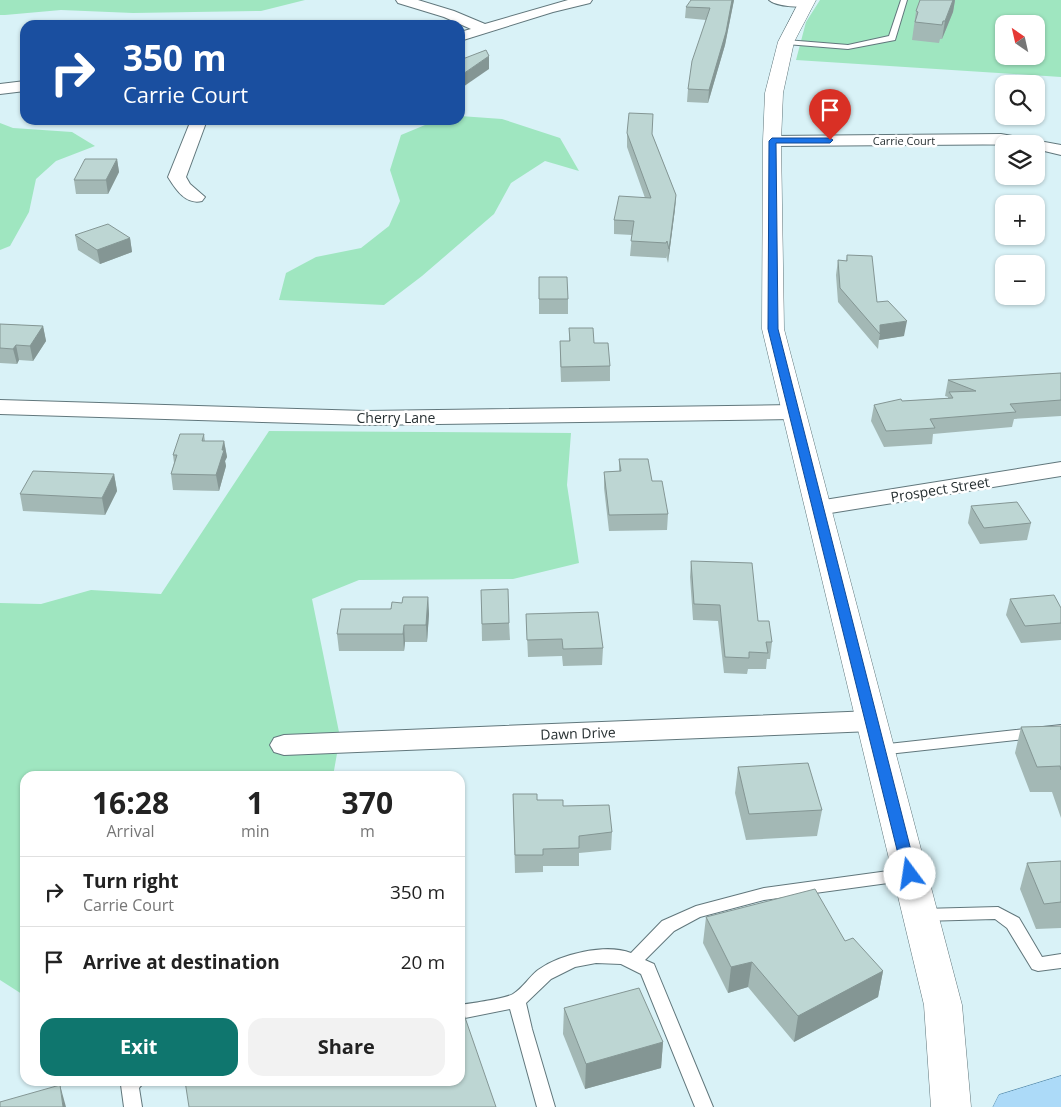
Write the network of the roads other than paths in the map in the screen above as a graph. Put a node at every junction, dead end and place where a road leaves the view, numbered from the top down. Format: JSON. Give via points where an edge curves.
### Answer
{"nodes":[{"id":1,"x":403,"y":0,"type":"edge"},
{"id":2,"x":585,"y":0,"type":"edge"},
{"id":3,"x":776,"y":0,"type":"edge"},
{"id":4,"x":904,"y":0,"type":"edge"},
{"id":5,"x":807,"y":1,"type":"edge"},
{"id":6,"x":463,"y":20,"type":"edge"},
{"id":7,"x":465,"y":21,"type":"edge"},
{"id":8,"x":484,"y":29,"type":"junction"},
{"id":9,"x":465,"y":35,"type":"edge"},
{"id":10,"x":786,"y":42,"type":"junction"},
{"id":11,"x":20,"y":87,"type":"edge"},
{"id":12,"x":0,"y":89,"type":"edge"},
{"id":13,"x":196,"y":125,"type":"edge"},
{"id":14,"x":995,"y":139,"type":"edge"},
{"id":15,"x":772,"y":141,"type":"junction"},
{"id":16,"x":1045,"y":146,"type":"edge"},
{"id":17,"x":1061,"y":150,"type":"edge"},
{"id":18,"x":196,"y":198,"type":"dead end"},
{"id":19,"x":0,"y":407,"type":"edge"},
{"id":20,"x":793,"y":412,"type":"junction"},
{"id":21,"x":1061,"y":469,"type":"edge"},
{"id":22,"x":818,"y":508,"type":"junction"},
{"id":23,"x":872,"y":721,"type":"junction"},
{"id":24,"x":1061,"y":730,"type":"edge"},
{"id":25,"x":284,"y":745,"type":"dead end"},
{"id":26,"x":879,"y":750,"type":"junction"},
{"id":27,"x":910,"y":874,"type":"junction"},
{"id":28,"x":920,"y":915,"type":"junction"},
{"id":29,"x":1061,"y":961,"type":"edge"},
{"id":30,"x":633,"y":962,"type":"junction"},
{"id":31,"x":517,"y":1001,"type":"junction"},
{"id":32,"x":465,"y":1011,"type":"edge"},
{"id":33,"x":130,"y":1086,"type":"edge"},
{"id":34,"x":1061,"y":1093,"type":"edge"},
{"id":35,"x":133,"y":1107,"type":"edge"},
{"id":36,"x":546,"y":1107,"type":"edge"},
{"id":37,"x":704,"y":1107,"type":"edge"},
{"id":38,"x":951,"y":1107,"type":"edge"},
{"id":39,"x":1014,"y":1107,"type":"edge"}],
"edges":[{"from":1,"to":6,"type":"street"},
{"from":2,"to":8,"type":"street"},
{"from":3,"to":5,"type":"street"},
{"from":4,"to":10,"type":"lane","via":[[892,38],[848,47]]},
{"from":5,"to":10,"type":"main road"},
{"from":7,"to":8,"type":"street"},
{"from":8,"to":9,"type":"street"},
{"from":10,"to":15,"type":"main road","via":[[774,94]]},
{"from":11,"to":12,"type":"street"},
{"from":13,"to":18,"type":"street","via":[[177,177]]},
{"from":14,"to":15,"type":"street","name":"Carrie Court"},
{"from":15,"to":20,"type":"main road","via":[[773,329]]},
{"from":16,"to":17,"type":"street","name":"Carrie Court"},
{"from":19,"to":20,"type":"street","name":"Cherry Lane","via":[[366,418]]},
{"from":20,"to":22,"type":"main road"},
{"from":21,"to":22,"type":"street","name":"Prospect Street"},
{"from":22,"to":23,"type":"main road"},
{"from":23,"to":25,"type":"street","name":"Dawn Drive"},
{"from":23,"to":26,"type":"main road"},
{"from":24,"to":26,"type":"lane"},
{"from":26,"to":27,"type":"main road"},
{"from":27,"to":28,"type":"main road"},
{"from":27,"to":30,"type":"lane","via":[[764,894],[696,912],[668,926]]},
{"from":28,"to":29,"type":"lane","via":[[998,913],[1013,924],[1038,964]]},
{"from":28,"to":38,"type":"main road","via":[[943,1005]]},
{"from":30,"to":31,"type":"lane","via":[[623,957],[596,956],[572,961],[545,974]]},
{"from":30,"to":37,"type":"lane","via":[[648,970]]},
{"from":31,"to":32,"type":"lane"},
{"from":31,"to":36,"type":"lane"},
{"from":33,"to":35,"type":"lane"},
{"from":34,"to":39,"type":"main road"}]}
